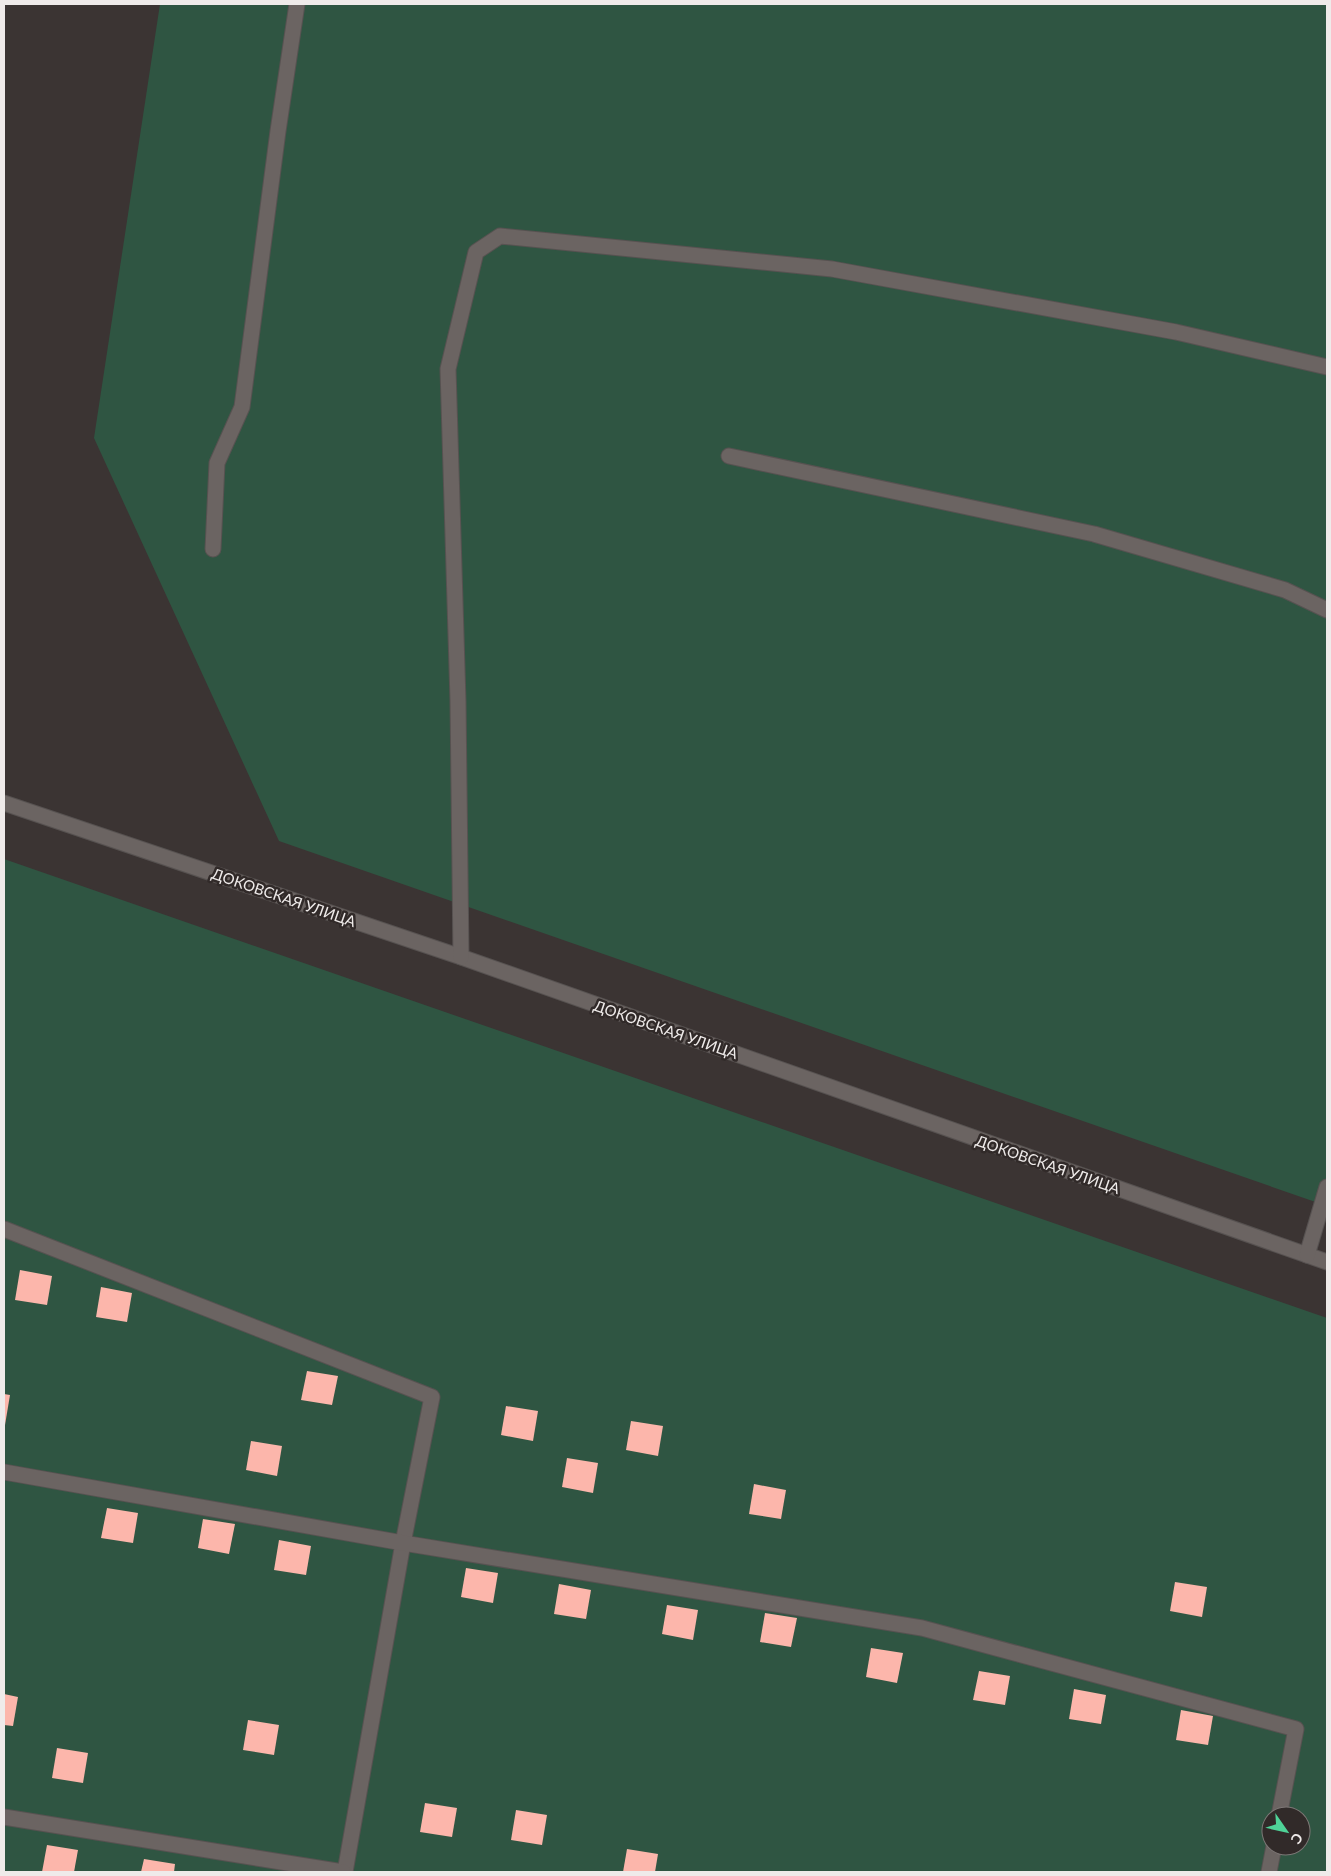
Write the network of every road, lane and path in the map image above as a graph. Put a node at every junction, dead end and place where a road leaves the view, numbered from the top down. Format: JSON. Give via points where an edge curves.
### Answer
{"nodes":[{"id":1,"x":297,"y":4,"type":"edge"},
{"id":2,"x":1327,"y":367,"type":"edge"},
{"id":3,"x":729,"y":456,"type":"dead end"},
{"id":4,"x":213,"y":550,"type":"dead end"},
{"id":5,"x":1327,"y":610,"type":"edge"},
{"id":6,"x":4,"y":803,"type":"edge"},
{"id":7,"x":461,"y":957,"type":"junction"},
{"id":8,"x":1327,"y":1187,"type":"edge"},
{"id":9,"x":4,"y":1229,"type":"edge"},
{"id":10,"x":1307,"y":1255,"type":"junction"},
{"id":11,"x":1327,"y":1262,"type":"edge"},
{"id":12,"x":4,"y":1472,"type":"edge"},
{"id":13,"x":403,"y":1543,"type":"junction"},
{"id":14,"x":1281,"y":1806,"type":"edge"},
{"id":15,"x":4,"y":1817,"type":"edge"},
{"id":16,"x":1272,"y":1856,"type":"edge"},
{"id":17,"x":344,"y":1872,"type":"edge"},
{"id":18,"x":1269,"y":1872,"type":"edge"}],
"edges":[{"from":1,"to":4,"type":"street","via":[[242,407],[217,463]]},
{"from":2,"to":7,"type":"street","via":[[1176,332],[832,269],[500,236],[476,252],[448,369],[458,701]]},
{"from":3,"to":5,"type":"street","via":[[1094,534],[1285,590]]},
{"from":6,"to":7,"type":"street","name":"ДОКОВСКАЯ УЛИЦА"},
{"from":7,"to":10,"type":"street","name":"ДОКОВСКАЯ УЛИЦА"},
{"from":8,"to":10,"type":"street"},
{"from":9,"to":13,"type":"street","via":[[432,1397]]},
{"from":10,"to":11,"type":"street","name":"ДОКОВСКАЯ УЛИЦА"},
{"from":12,"to":13,"type":"street"},
{"from":13,"to":14,"type":"street","via":[[922,1628],[1296,1729]]},
{"from":13,"to":17,"type":"street"},
{"from":15,"to":17,"type":"street"},
{"from":16,"to":18,"type":"street"}]}
